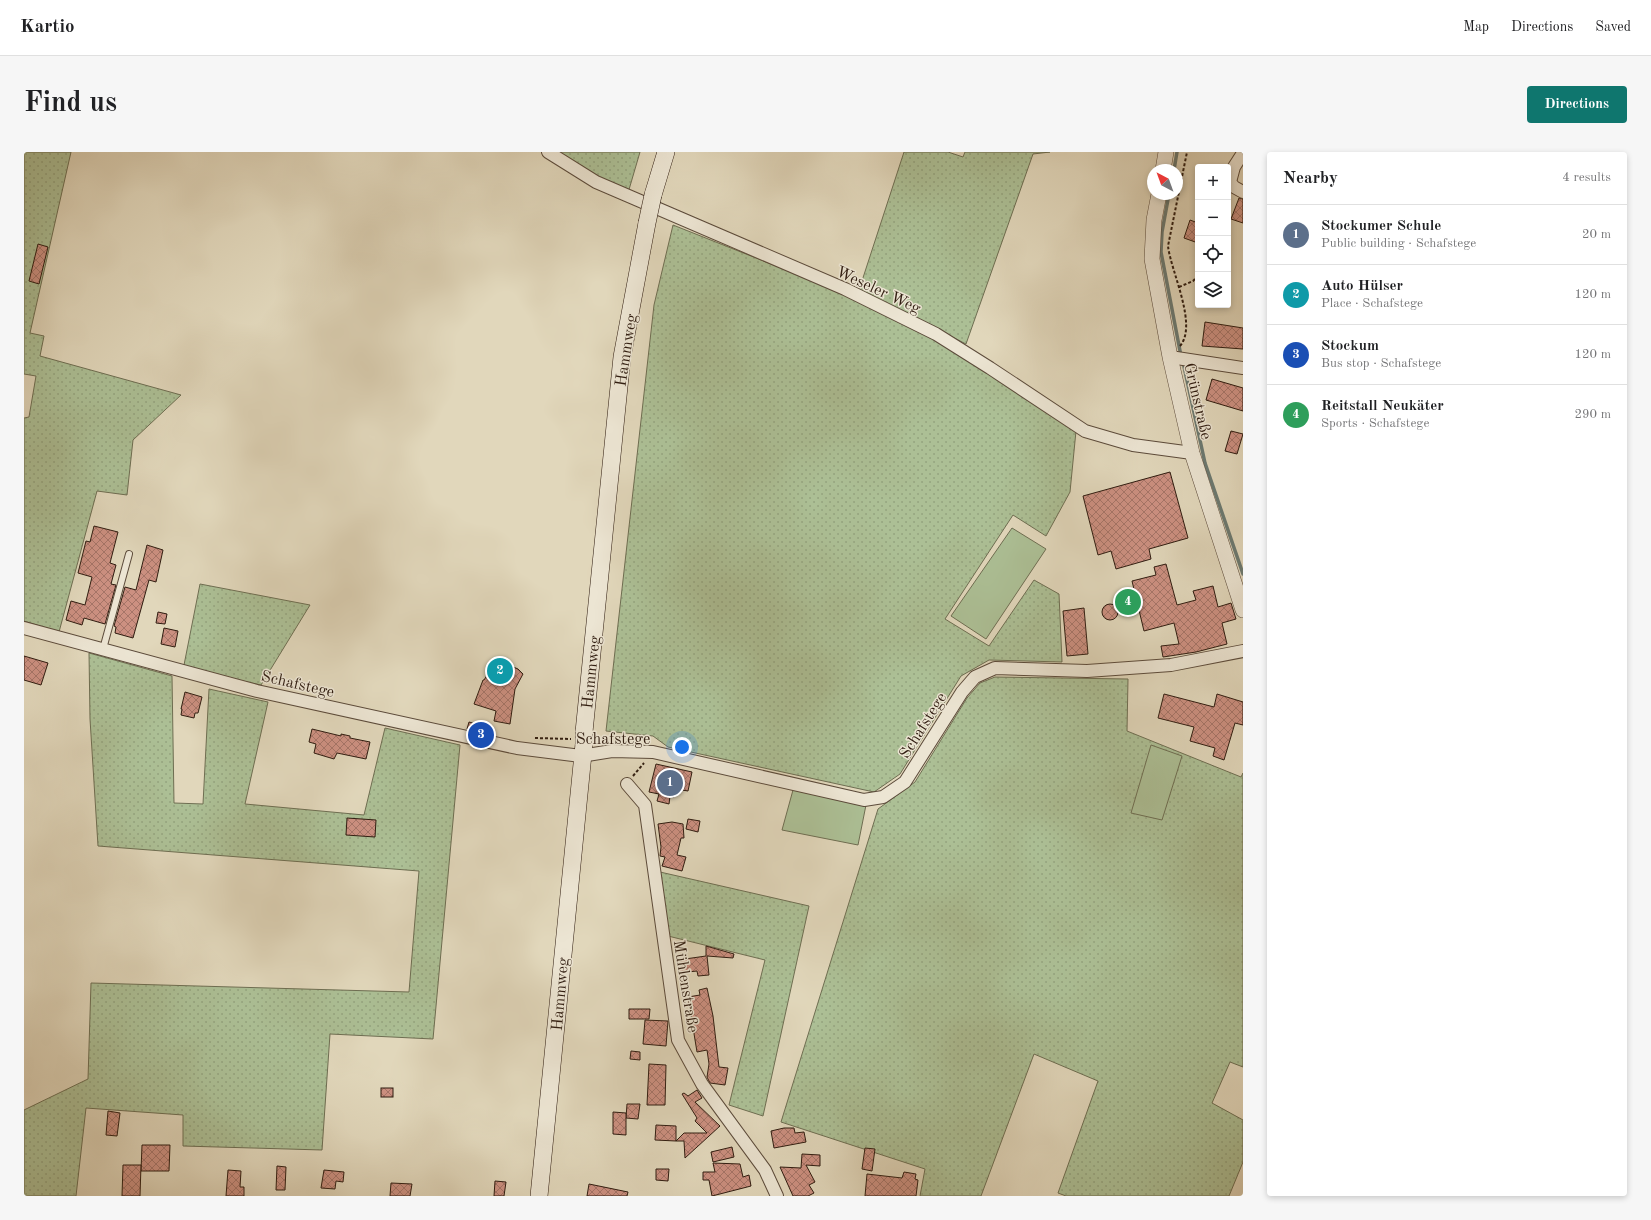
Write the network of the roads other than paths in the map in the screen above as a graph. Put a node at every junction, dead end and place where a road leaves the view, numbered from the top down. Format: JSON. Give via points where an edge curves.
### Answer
{"nodes":[{"id":1,"x":548,"y":152,"type":"edge"},
{"id":2,"x":666,"y":152,"type":"edge"},
{"id":3,"x":1243,"y":153,"type":"edge"},
{"id":4,"x":1243,"y":192,"type":"edge"},
{"id":5,"x":1158,"y":200,"type":"edge"},
{"id":6,"x":1170,"y":358,"type":"junction"},
{"id":7,"x":1243,"y":368,"type":"edge"},
{"id":8,"x":1192,"y":453,"type":"junction"},
{"id":9,"x":129,"y":554,"type":"dead end"},
{"id":10,"x":1243,"y":610,"type":"edge"},
{"id":11,"x":24,"y":628,"type":"edge"},
{"id":12,"x":103,"y":649,"type":"junction"},
{"id":13,"x":1243,"y":651,"type":"edge"},
{"id":14,"x":583,"y":744,"type":"junction"},
{"id":15,"x":628,"y":784,"type":"road end"},
{"id":16,"x":539,"y":1196,"type":"edge"},
{"id":17,"x":777,"y":1196,"type":"edge"}],
"edges":[{"from":1,"to":8,"type":"street","name":"Weseler Weg","via":[[596,182],[845,289],[936,334],[1085,431],[1133,445]]},
{"from":2,"to":14,"type":"main road","name":"Hammweg","bridge":true,"via":[[647,222],[622,357]]},
{"from":3,"to":4,"type":"street","via":[[1234,167],[1230,182],[1234,188]]},
{"from":5,"to":6,"type":"street","name":"Grünstraße","via":[[1152,259]]},
{"from":6,"to":7,"type":"street"},
{"from":6,"to":8,"type":"street","name":"Grünstraße"},
{"from":8,"to":10,"type":"street","name":"Grünstraße"},
{"from":9,"to":12,"type":"lane"},
{"from":11,"to":12,"type":"street","name":"Schafstege"},
{"from":12,"to":14,"type":"street","name":"Schafstege","via":[[257,690],[517,748]]},
{"from":13,"to":14,"type":"street","name":"Schafstege","via":[[1170,665],[1088,671],[995,668],[975,677],[962,692],[905,782],[883,797],[864,800],[653,752],[612,751]]},
{"from":14,"to":16,"type":"main road","name":"Hammweg"},
{"from":15,"to":17,"type":"street","name":"Mühlenstraße","via":[[645,805],[678,1040],[702,1084],[765,1170]]}]}
